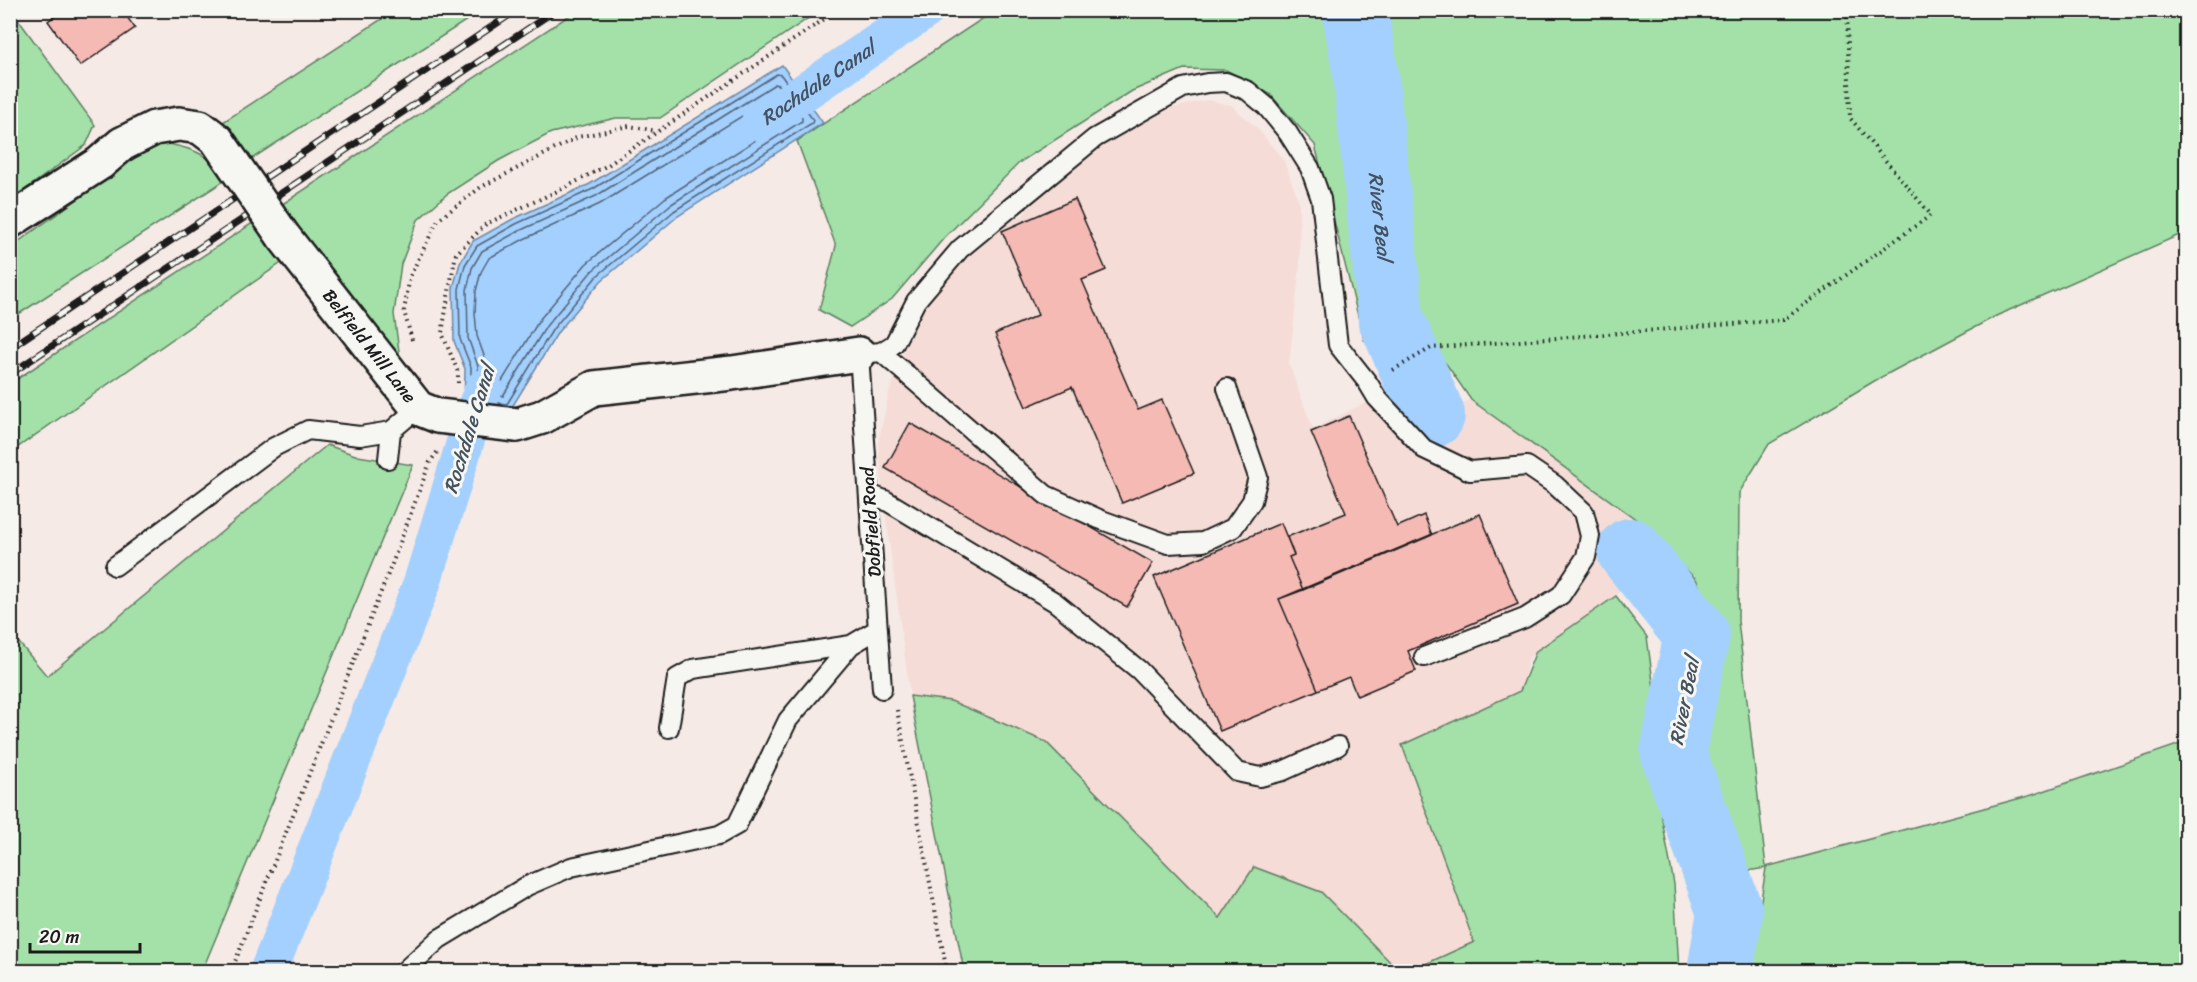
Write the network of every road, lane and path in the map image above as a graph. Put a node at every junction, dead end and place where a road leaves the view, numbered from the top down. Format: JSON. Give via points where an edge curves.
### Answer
{"nodes":[{"id":1,"x":1847,"y":10,"type":"edge"},
{"id":2,"x":658,"y":132,"type":"dead end"},
{"id":3,"x":10,"y":221,"type":"edge"},
{"id":4,"x":870,"y":353,"type":"junction"},
{"id":5,"x":1384,"y":375,"type":"dead end"},
{"id":6,"x":1227,"y":388,"type":"dead end"},
{"id":7,"x":422,"y":407,"type":"junction"},
{"id":8,"x":391,"y":431,"type":"junction"},
{"id":9,"x":388,"y":459,"type":"dead end"},
{"id":10,"x":869,"y":495,"type":"junction"},
{"id":11,"x":115,"y":566,"type":"dead end"},
{"id":12,"x":878,"y":629,"type":"junction"},
{"id":13,"x":851,"y":645,"type":"junction"},
{"id":14,"x":1424,"y":657,"type":"dead end"},
{"id":15,"x":882,"y":689,"type":"joint"},
{"id":16,"x":669,"y":728,"type":"dead end"},
{"id":17,"x":1338,"y":746,"type":"dead end"},
{"id":18,"x":403,"y":972,"type":"edge"},
{"id":19,"x":947,"y":972,"type":"edge"}],
"edges":[{"from":1,"to":5,"type":"path","via":[[1850,118],[1931,215],[1783,320],[1431,348]]},
{"from":2,"to":7,"type":"path","via":[[629,126],[578,137],[481,187],[438,220],[410,276],[404,311],[418,360]]},
{"from":3,"to":7,"type":"street","name":"Belfield Mill Lane","bridge":true,"via":[[100,163],[122,144],[154,128],[179,124],[200,127],[217,140],[283,236]]},
{"from":4,"to":6,"type":"lane","via":[[1046,495],[1168,544],[1203,542],[1233,528],[1252,501],[1258,477]]},
{"from":4,"to":7,"type":"street","bridge":true,"via":[[594,388],[542,417],[517,425]]},
{"from":4,"to":10,"type":"lane","name":"Dobfield Road"},
{"from":4,"to":14,"type":"lane","via":[[894,344],[916,301],[960,249],[1095,138],[1183,88],[1226,82],[1248,92],[1266,106],[1310,168],[1322,199],[1338,345],[1377,398],[1424,449],[1470,471],[1527,466],[1584,512],[1590,536],[1586,557],[1562,595],[1525,618]]},
{"from":7,"to":8,"type":"lane"},
{"from":8,"to":9,"type":"lane"},
{"from":8,"to":11,"type":"lane","via":[[360,436],[308,430],[293,436]]},
{"from":10,"to":12,"type":"lane","name":"Dobfield Road"},
{"from":10,"to":17,"type":"lane","via":[[885,500],[1055,602],[1139,670],[1237,772],[1260,777]]},
{"from":12,"to":13,"type":"lane"},
{"from":12,"to":15,"type":"lane","name":"Dobfield Road"},
{"from":13,"to":16,"type":"lane","via":[[693,669],[677,678]]},
{"from":13,"to":18,"type":"lane","via":[[788,720],[737,825],[719,836],[571,867],[527,886],[439,939]]},
{"from":15,"to":19,"type":"path","via":[[897,711]]}]}
